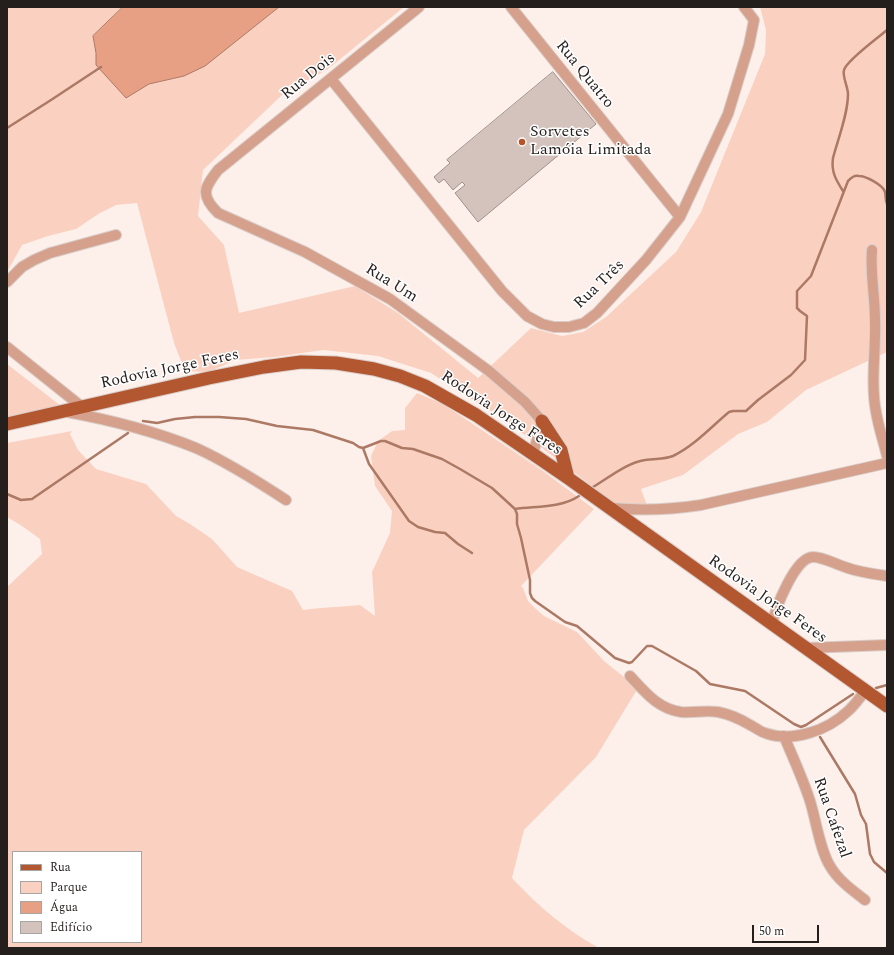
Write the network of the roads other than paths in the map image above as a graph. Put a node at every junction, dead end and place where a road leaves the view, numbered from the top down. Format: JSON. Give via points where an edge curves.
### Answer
{"nodes":[{"id":1,"x":419,"y":7,"type":"edge"},
{"id":2,"x":511,"y":7,"type":"edge"},
{"id":3,"x":744,"y":7,"type":"edge"},
{"id":4,"x":331,"y":79,"type":"junction"},
{"id":5,"x":218,"y":170,"type":"joint"},
{"id":6,"x":680,"y":217,"type":"junction"},
{"id":7,"x":116,"y":235,"type":"dead end"},
{"id":8,"x":872,"y":250,"type":"dead end"},
{"id":9,"x":7,"y":282,"type":"edge"},
{"id":10,"x":7,"y":347,"type":"edge"},
{"id":11,"x":82,"y":407,"type":"junction"},
{"id":12,"x":65,"y":411,"type":"junction"},
{"id":13,"x":542,"y":421,"type":"junction"},
{"id":14,"x":7,"y":424,"type":"edge"},
{"id":15,"x":533,"y":454,"type":"junction"},
{"id":16,"x":887,"y":456,"type":"edge"},
{"id":17,"x":887,"y":463,"type":"edge"},
{"id":18,"x":568,"y":478,"type":"junction"},
{"id":19,"x":286,"y":500,"type":"dead end"},
{"id":20,"x":609,"y":508,"type":"junction"},
{"id":21,"x":887,"y":576,"type":"edge"},
{"id":22,"x":772,"y":624,"type":"junction"},
{"id":23,"x":887,"y":645,"type":"edge"},
{"id":24,"x":806,"y":648,"type":"junction"},
{"id":25,"x":630,"y":676,"type":"dead end"},
{"id":26,"x":866,"y":690,"type":"junction"},
{"id":27,"x":887,"y":706,"type":"edge"},
{"id":28,"x":784,"y":736,"type":"junction"},
{"id":29,"x":865,"y":900,"type":"dead end"}],
"edges":[{"from":1,"to":4,"type":"street","name":"Rua Dois"},
{"from":2,"to":6,"type":"street","name":"Rua Quatro"},
{"from":3,"to":6,"type":"street","name":"Rua Três","via":[[754,20],[728,114]]},
{"from":4,"to":5,"type":"street","name":"Rua Dois"},
{"from":4,"to":6,"type":"street","name":"Rua Três","via":[[502,291],[527,316],[542,324],[569,327],[597,314],[646,260]]},
{"from":5,"to":13,"type":"street","name":"Rua Um","via":[[206,190],[207,199],[218,213],[305,252],[390,299],[489,371],[525,402]]},
{"from":7,"to":9,"type":"street","via":[[50,253],[22,267]]},
{"from":8,"to":16,"type":"street","via":[[875,318],[874,398]]},
{"from":10,"to":11,"type":"street"},
{"from":11,"to":12,"type":"main road","name":"Rodovia Jorge Feres"},
{"from":11,"to":15,"type":"main road","name":"Rodovia Jorge Feres","via":[[264,367],[301,362],[336,363],[374,369],[425,386],[476,415]]},
{"from":12,"to":14,"type":"main road","name":"Rodovia Jorge Feres"},
{"from":12,"to":19,"type":"street","via":[[142,429],[196,449],[222,461]]},
{"from":13,"to":15,"type":"street"},
{"from":13,"to":18,"type":"main road","via":[[562,450]]},
{"from":15,"to":18,"type":"main road","name":"Rodovia Jorge Feres"},
{"from":17,"to":20,"type":"street","via":[[680,508],[653,511]]},
{"from":18,"to":20,"type":"main road","name":"Rodovia Jorge Feres"},
{"from":20,"to":22,"type":"main road","name":"Rodovia Jorge Feres"},
{"from":21,"to":22,"type":"street","via":[[846,568],[817,557],[807,558],[794,573],[780,598]]},
{"from":22,"to":24,"type":"main road","name":"Rodovia Jorge Feres"},
{"from":23,"to":24,"type":"street"},
{"from":24,"to":26,"type":"main road","name":"Rodovia Jorge Feres"},
{"from":25,"to":28,"type":"street","via":[[654,702],[667,708],[682,712],[719,712],[740,719],[765,733]]},
{"from":26,"to":27,"type":"main road","name":"Rodovia Jorge Feres"},
{"from":26,"to":28,"type":"street","via":[[848,711],[828,725],[799,736]]},
{"from":28,"to":29,"type":"street","name":"Rua Cafezal","via":[[802,778],[829,865],[839,878]]}]}
